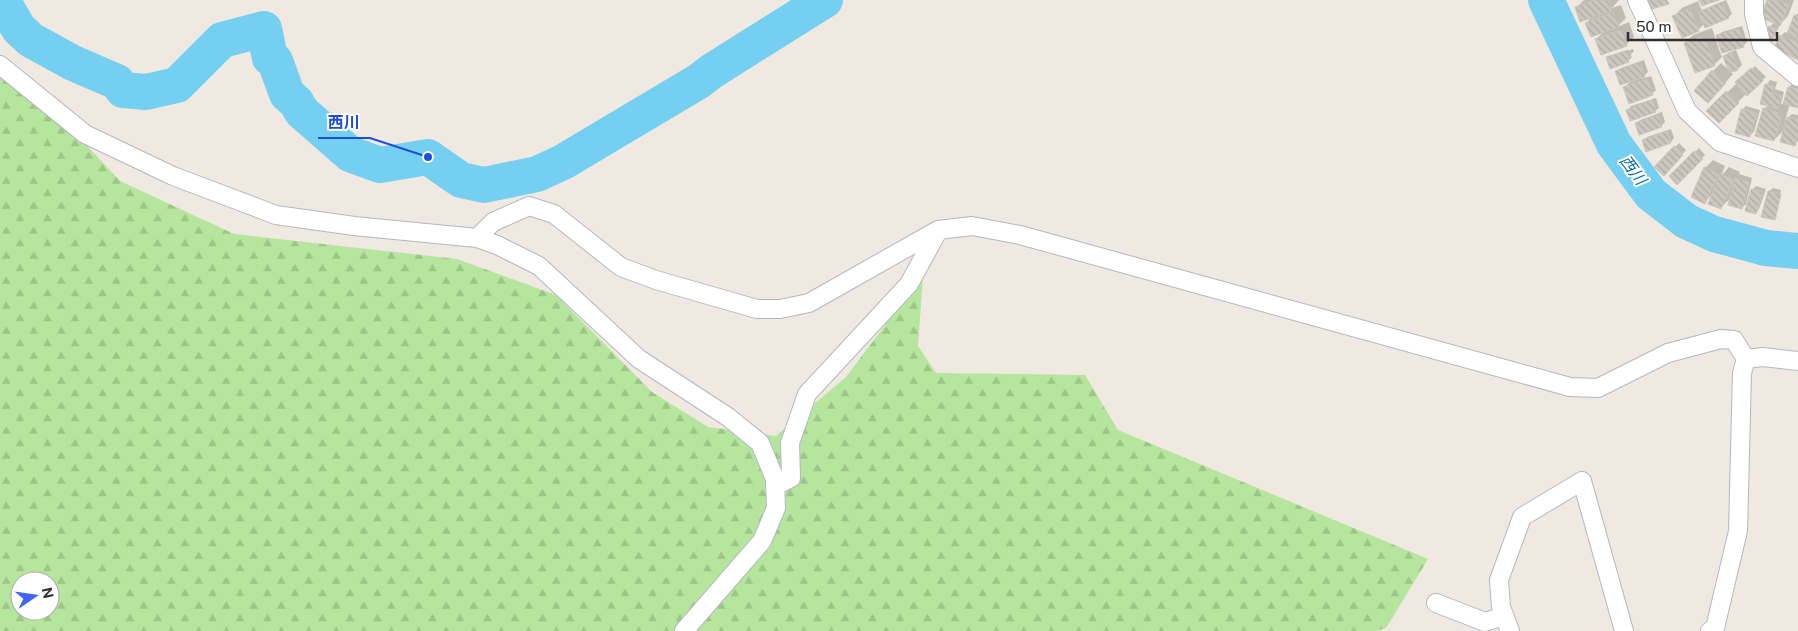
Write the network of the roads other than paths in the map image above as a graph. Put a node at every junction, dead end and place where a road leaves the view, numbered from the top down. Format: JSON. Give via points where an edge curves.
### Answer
{"nodes":[{"id":1,"x":1637,"y":0,"type":"edge"},
{"id":2,"x":1754,"y":0,"type":"edge"},
{"id":3,"x":0,"y":65,"type":"edge"},
{"id":4,"x":1798,"y":77,"type":"edge"},
{"id":5,"x":1798,"y":168,"type":"edge"},
{"id":6,"x":938,"y":230,"type":"junction"},
{"id":7,"x":478,"y":238,"type":"junction"},
{"id":8,"x":1746,"y":360,"type":"junction"},
{"id":9,"x":1798,"y":362,"type":"edge"},
{"id":10,"x":775,"y":486,"type":"junction"},
{"id":11,"x":1436,"y":603,"type":"dead end"},
{"id":12,"x":1507,"y":624,"type":"edge"},
{"id":13,"x":1716,"y":630,"type":"edge"},
{"id":14,"x":684,"y":631,"type":"edge"},
{"id":15,"x":1624,"y":631,"type":"edge"}],
"edges":[{"from":1,"to":5,"type":"street","via":[[1687,111],[1720,142]]},
{"from":2,"to":4,"type":"street","via":[[1762,47]]},
{"from":3,"to":7,"type":"street","via":[[85,134],[173,176],[276,215]]},
{"from":6,"to":7,"type":"street","via":[[809,303],[780,310],[758,309],[621,267],[554,214],[529,206],[493,222]]},
{"from":6,"to":8,"type":"street","via":[[972,226],[1020,235],[1570,388],[1598,388],[1668,353],[1721,339],[1734,340]]},
{"from":6,"to":10,"type":"street","via":[[909,284],[807,394],[790,443],[791,478]]},
{"from":7,"to":10,"type":"street","via":[[539,266],[639,359],[735,422],[760,443]]},
{"from":8,"to":9,"type":"street","via":[[1763,357]]},
{"from":8,"to":13,"type":"street","via":[[1742,373],[1738,531]]},
{"from":10,"to":14,"type":"street","via":[[776,508],[762,541]]},
{"from":11,"to":12,"type":"street","via":[[1484,622]]},
{"from":12,"to":15,"type":"street","via":[[1501,607],[1499,580],[1522,518],[1582,481]]}]}
